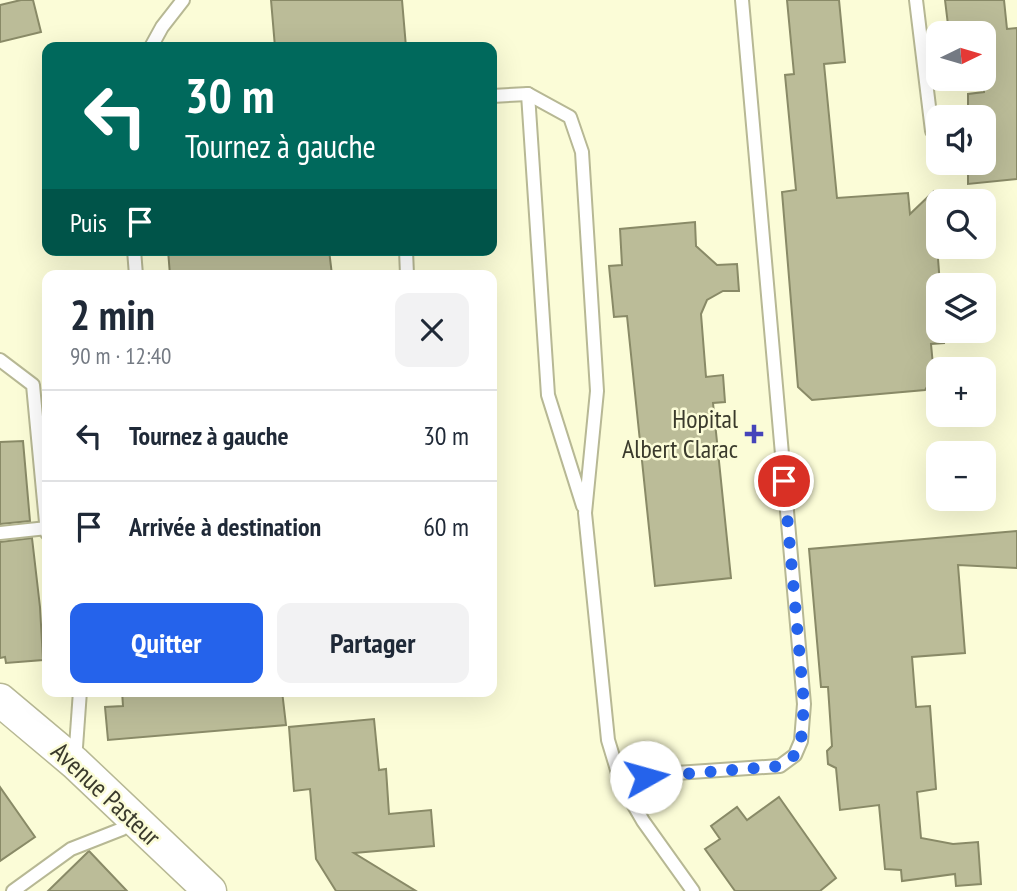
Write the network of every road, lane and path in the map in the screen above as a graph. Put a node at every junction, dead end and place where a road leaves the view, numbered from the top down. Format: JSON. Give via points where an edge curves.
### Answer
{"nodes":[{"id":1,"x":183,"y":0,"type":"edge"},
{"id":2,"x":742,"y":0,"type":"edge"},
{"id":3,"x":916,"y":0,"type":"edge"},
{"id":4,"x":154,"y":42,"type":"edge"},
{"id":5,"x":528,"y":94,"type":"junction"},
{"id":6,"x":497,"y":96,"type":"edge"},
{"id":7,"x":929,"y":105,"type":"edge"},
{"id":8,"x":0,"y":360,"type":"edge"},
{"id":9,"x":42,"y":479,"type":"edge"},
{"id":10,"x":585,"y":513,"type":"junction"},
{"id":11,"x":42,"y":531,"type":"edge"},
{"id":12,"x":0,"y":533,"type":"edge"},
{"id":13,"x":80,"y":697,"type":"edge"},
{"id":14,"x":0,"y":700,"type":"edge"},
{"id":15,"x":75,"y":763,"type":"junction"},
{"id":16,"x":621,"y":783,"type":"junction"},
{"id":17,"x":134,"y":819,"type":"junction"},
{"id":18,"x":13,"y":891,"type":"edge"},
{"id":19,"x":210,"y":891,"type":"edge"},
{"id":20,"x":693,"y":891,"type":"edge"}],
"edges":[{"from":1,"to":4,"type":"lane"},
{"from":2,"to":16,"type":"lane","via":[[804,704],[801,741],[795,755],[780,766],[676,773]]},
{"from":3,"to":7,"type":"lane"},
{"from":5,"to":6,"type":"lane"},
{"from":5,"to":10,"type":"lane","via":[[548,394]]},
{"from":5,"to":10,"type":"lane","via":[[570,117],[582,152],[597,391]]},
{"from":8,"to":9,"type":"lane","via":[[33,385]]},
{"from":10,"to":16,"type":"lane","via":[[608,740]]},
{"from":11,"to":12,"type":"lane"},
{"from":13,"to":15,"type":"lane"},
{"from":14,"to":15,"type":"street","name":"Avenue Pasteur"},
{"from":15,"to":17,"type":"street","name":"Avenue Pasteur"},
{"from":16,"to":20,"type":"lane"},
{"from":17,"to":18,"type":"lane","via":[[122,829],[71,849]]},
{"from":17,"to":19,"type":"street","name":"Avenue Pasteur"}]}
